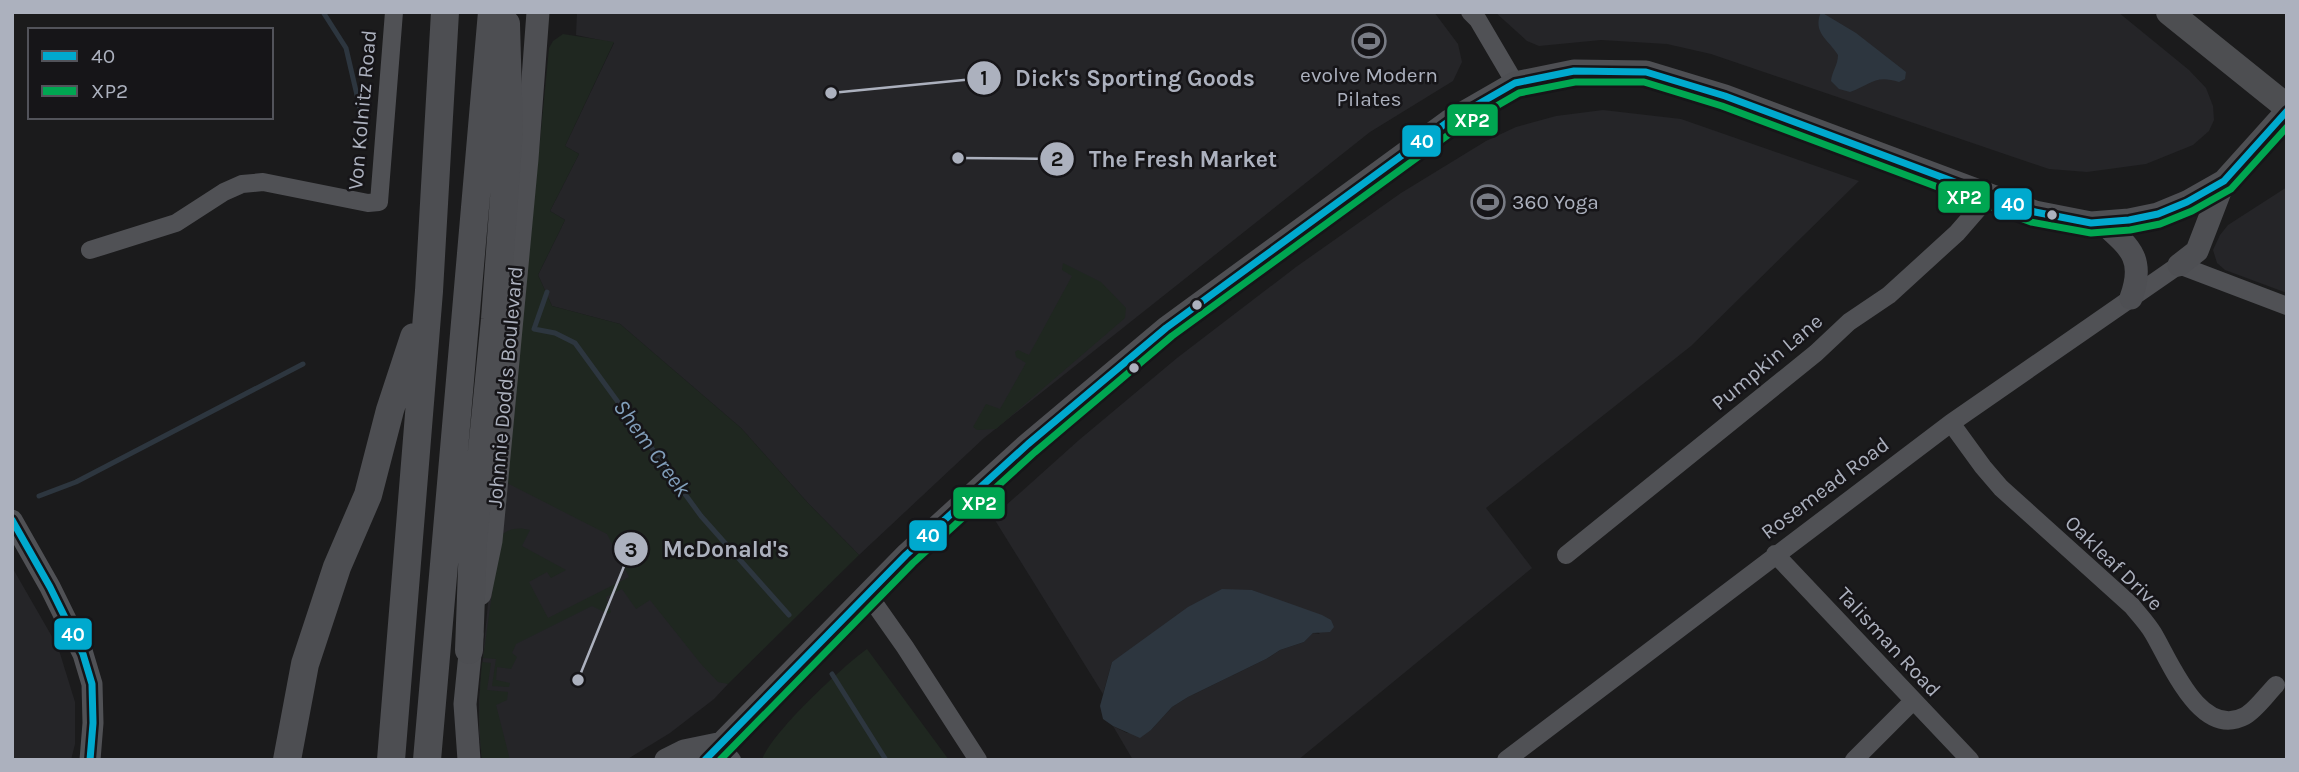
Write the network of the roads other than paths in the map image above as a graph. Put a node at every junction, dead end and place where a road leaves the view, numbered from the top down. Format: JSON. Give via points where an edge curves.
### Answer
{"nodes":[{"id":1,"x":394,"y":12,"type":"edge"},
{"id":2,"x":445,"y":12,"type":"edge"},
{"id":3,"x":492,"y":12,"type":"edge"},
{"id":4,"x":506,"y":12,"type":"edge"},
{"id":5,"x":538,"y":12,"type":"edge"},
{"id":6,"x":1470,"y":12,"type":"edge"},
{"id":7,"x":2169,"y":12,"type":"edge"},
{"id":8,"x":1515,"y":83,"type":"junction"},
{"id":9,"x":2287,"y":109,"type":"edge"},
{"id":10,"x":2224,"y":181,"type":"junction"},
{"id":11,"x":1990,"y":195,"type":"junction"},
{"id":12,"x":2102,"y":223,"type":"junction"},
{"id":13,"x":90,"y":250,"type":"dead end"},
{"id":14,"x":2179,"y":265,"type":"junction"},
{"id":15,"x":429,"y":291,"type":"junction"},
{"id":16,"x":2131,"y":298,"type":"junction"},
{"id":17,"x":2287,"y":306,"type":"edge"},
{"id":18,"x":1951,"y":423,"type":"junction"},
{"id":19,"x":12,"y":520,"type":"edge"},
{"id":20,"x":1775,"y":554,"type":"junction"},
{"id":21,"x":1566,"y":555,"type":"dead end"},
{"id":22,"x":867,"y":593,"type":"junction"},
{"id":23,"x":468,"y":650,"type":"junction"},
{"id":24,"x":2276,"y":685,"type":"dead end"},
{"id":25,"x":1913,"y":701,"type":"junction"},
{"id":26,"x":719,"y":754,"type":"edge"},
{"id":27,"x":90,"y":760,"type":"edge"},
{"id":28,"x":287,"y":760,"type":"edge"},
{"id":29,"x":391,"y":760,"type":"edge"},
{"id":30,"x":427,"y":760,"type":"edge"},
{"id":31,"x":469,"y":760,"type":"edge"},
{"id":32,"x":666,"y":760,"type":"edge"},
{"id":33,"x":978,"y":760,"type":"edge"},
{"id":34,"x":1506,"y":760,"type":"edge"},
{"id":35,"x":1854,"y":760,"type":"edge"},
{"id":36,"x":1970,"y":760,"type":"edge"}],
"edges":[{"from":1,"to":13,"type":"street","name":"Von Kolnitz Road","via":[[379,202],[263,182],[243,184],[176,223]]},
{"from":2,"to":15,"type":"highway"},
{"from":3,"to":30,"type":"highway"},
{"from":4,"to":23,"type":"highway","via":[[509,131],[473,542]]},
{"from":5,"to":23,"type":"main road","name":"Johnnie Dodds Boulevard","via":[[491,541]]},
{"from":6,"to":8,"type":"street"},
{"from":7,"to":9,"type":"main road"},
{"from":8,"to":11,"type":"main road","via":[[1574,71],[1646,72],[1725,96]]},
{"from":8,"to":22,"type":"main road","via":[[1450,121],[1166,328],[1028,444]]},
{"from":9,"to":10,"type":"main road"},
{"from":10,"to":12,"type":"main road","via":[[2158,214]]},
{"from":10,"to":14,"type":"main road","via":[[2197,251]]},
{"from":11,"to":12,"type":"main road","via":[[2035,212]]},
{"from":11,"to":21,"type":"street","name":"Pumpkin Lane","via":[[1957,233],[1889,295],[1849,322]]},
{"from":12,"to":16,"type":"main road","via":[[2126,244],[2137,262]]},
{"from":14,"to":16,"type":"street","name":"Rosemead Road"},
{"from":14,"to":17,"type":"street"},
{"from":15,"to":28,"type":"highway","via":[[368,495],[337,566],[306,664]]},
{"from":15,"to":29,"type":"highway"},
{"from":16,"to":18,"type":"street","name":"Rosemead Road"},
{"from":18,"to":20,"type":"street","name":"Rosemead Road"},
{"from":18,"to":24,"type":"street","name":"Oakleaf Drive","via":[[2001,488],[2133,606],[2194,703],[2213,717],[2230,720],[2245,715]]},
{"from":19,"to":27,"type":"street","via":[[83,654],[92,684]]},
{"from":20,"to":25,"type":"street","name":"Talisman Road"},
{"from":20,"to":34,"type":"street","name":"Rosemead Road"},
{"from":22,"to":26,"type":"main road"},
{"from":22,"to":33,"type":"street"},
{"from":23,"to":31,"type":"main road","name":"Johnnie Dodds Boulevard"},
{"from":25,"to":35,"type":"street"},
{"from":25,"to":36,"type":"street","name":"Talisman Road"},
{"from":26,"to":32,"type":"main road","via":[[684,751]]}]}
